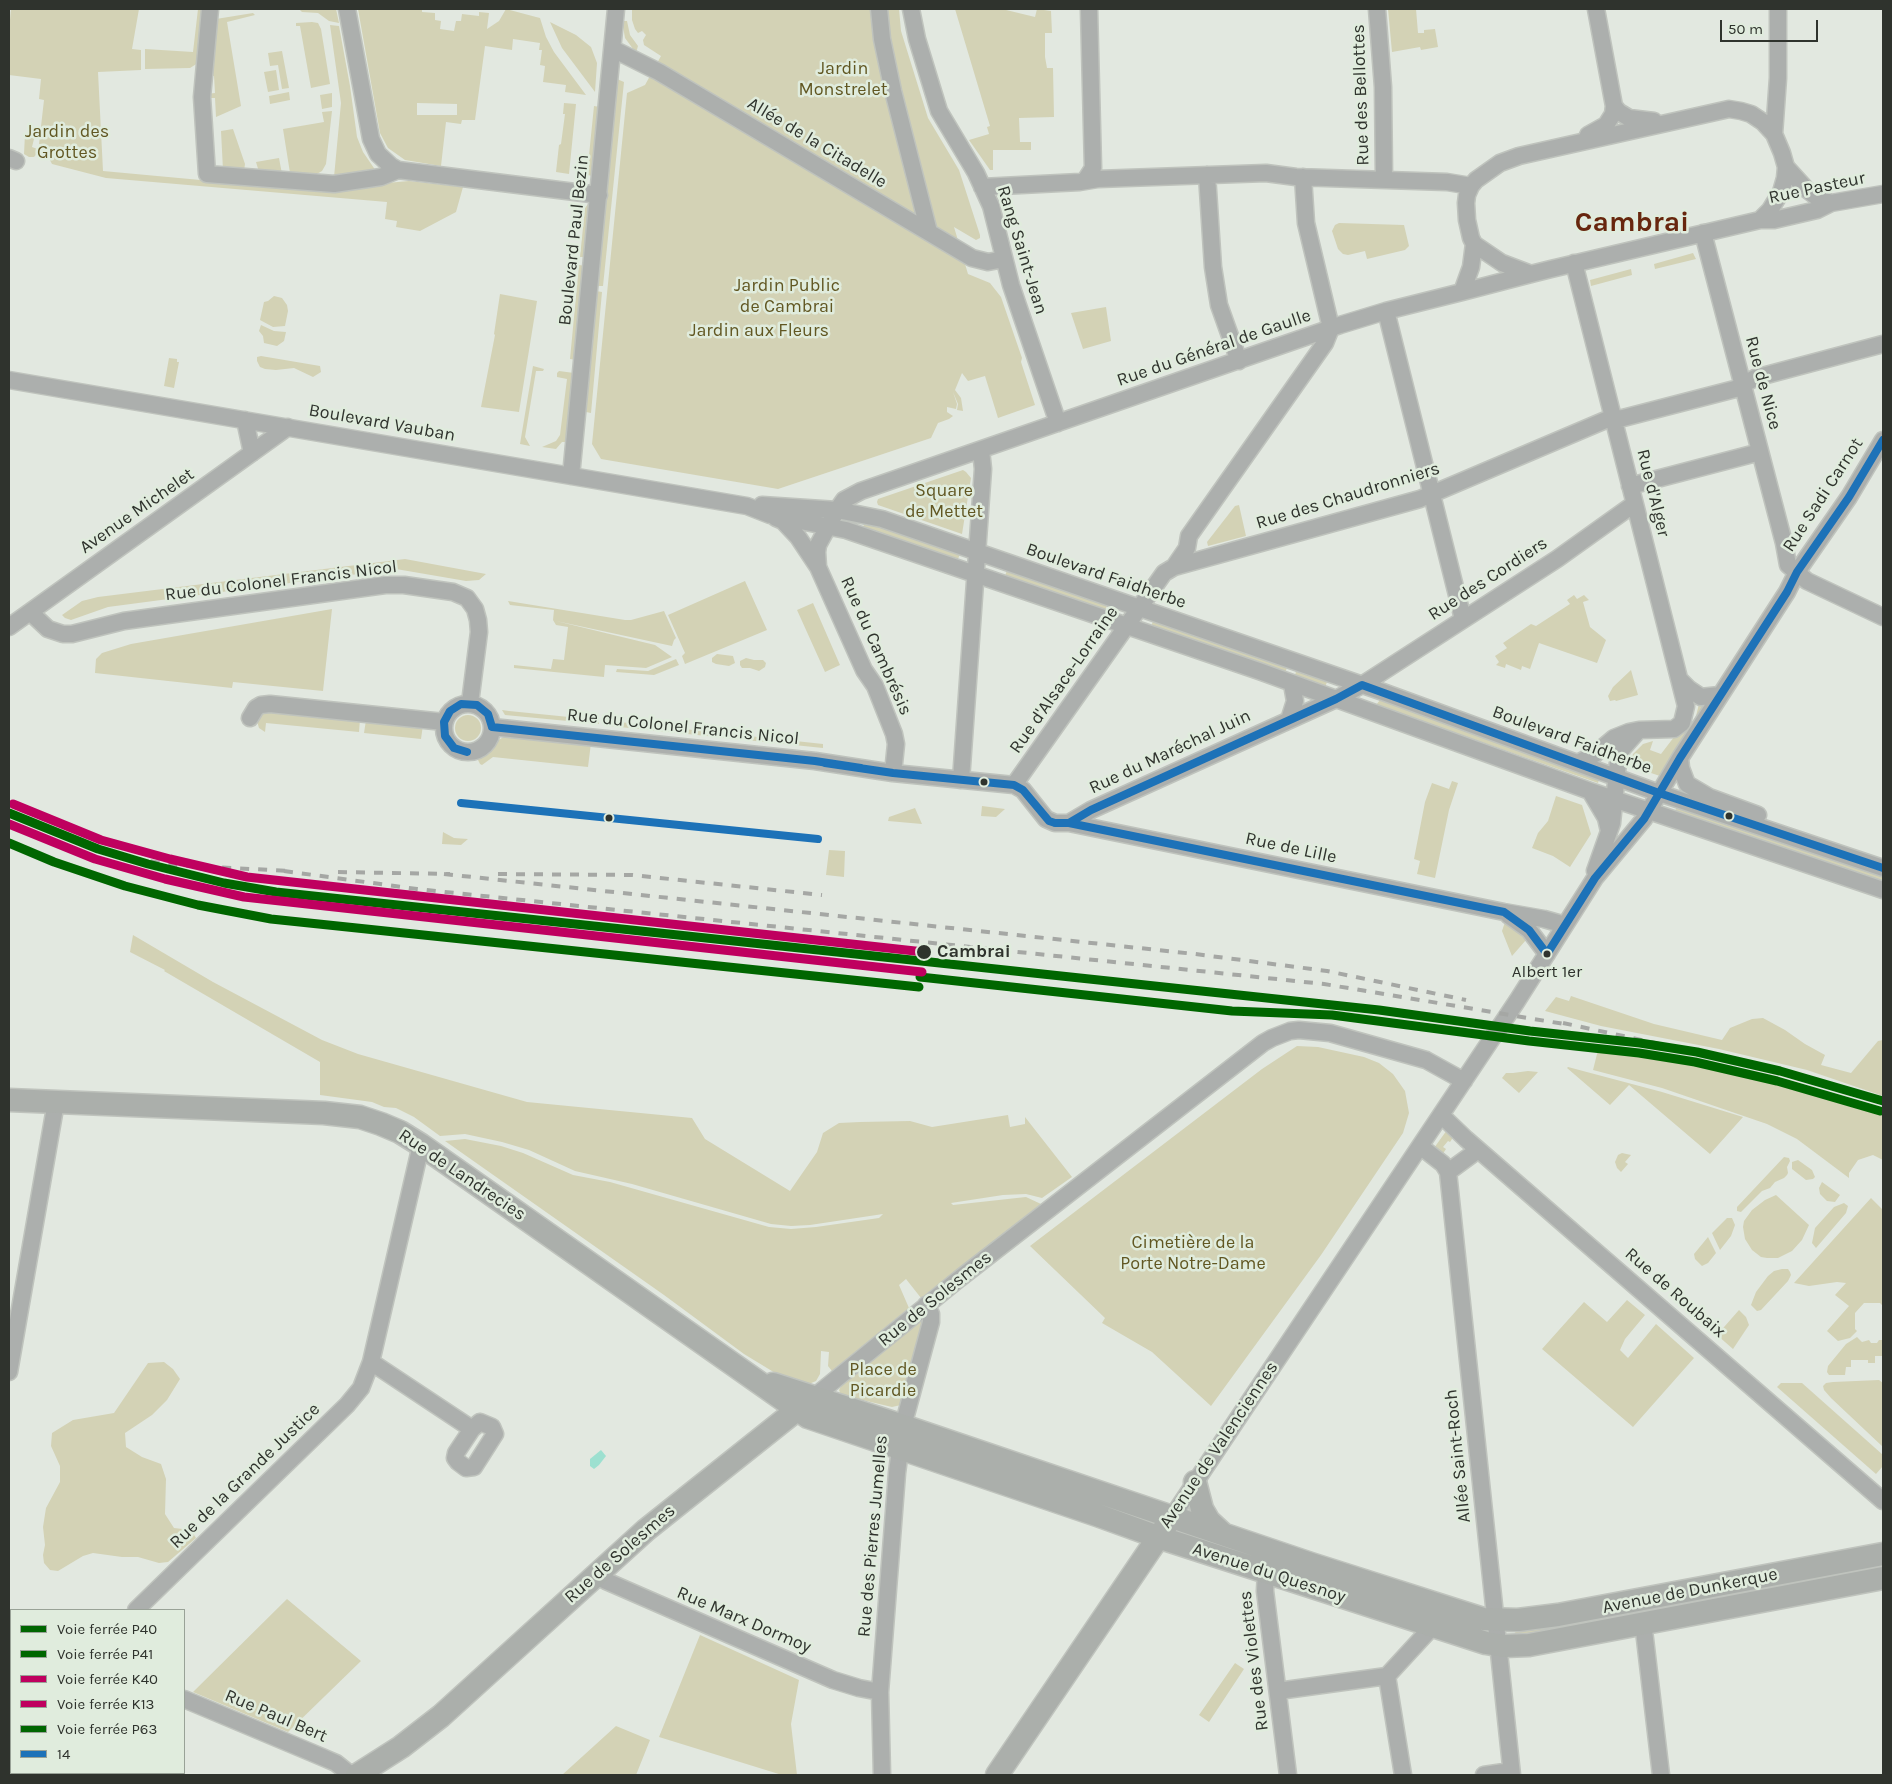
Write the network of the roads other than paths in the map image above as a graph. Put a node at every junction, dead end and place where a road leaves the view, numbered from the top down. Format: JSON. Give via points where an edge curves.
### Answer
{"nodes":[{"id":1,"x":210,"y":9,"type":"edge"},
{"id":2,"x":347,"y":9,"type":"edge"},
{"id":3,"x":616,"y":9,"type":"edge"},
{"id":4,"x":879,"y":9,"type":"edge"},
{"id":5,"x":911,"y":9,"type":"edge"},
{"id":6,"x":1089,"y":9,"type":"edge"},
{"id":7,"x":1378,"y":9,"type":"edge"},
{"id":8,"x":1596,"y":9,"type":"edge"},
{"id":9,"x":1778,"y":9,"type":"edge"},
{"id":10,"x":613,"y":49,"type":"junction"},
{"id":11,"x":1614,"y":106,"type":"junction"},
{"id":12,"x":1669,"y":122,"type":"junction"},
{"id":13,"x":1774,"y":134,"type":"junction"},
{"id":14,"x":1569,"y":145,"type":"junction"},
{"id":15,"x":1786,"y":167,"type":"junction"},
{"id":16,"x":398,"y":170,"type":"junction"},
{"id":17,"x":1207,"y":175,"type":"junction"},
{"id":18,"x":1303,"y":177,"type":"junction"},
{"id":19,"x":1384,"y":179,"type":"junction"},
{"id":20,"x":1086,"y":180,"type":"junction"},
{"id":21,"x":1471,"y":186,"type":"junction"},
{"id":22,"x":982,"y":187,"type":"junction"},
{"id":23,"x":1883,"y":194,"type":"edge"},
{"id":24,"x":599,"y":195,"type":"junction"},
{"id":25,"x":1831,"y":203,"type":"junction"},
{"id":26,"x":1760,"y":220,"type":"junction"},
{"id":27,"x":929,"y":232,"type":"junction"},
{"id":28,"x":1703,"y":233,"type":"junction"},
{"id":29,"x":1474,"y":244,"type":"junction"},
{"id":30,"x":1004,"y":259,"type":"junction"},
{"id":31,"x":1574,"y":264,"type":"junction"},
{"id":32,"x":1531,"y":274,"type":"junction"},
{"id":33,"x":1462,"y":292,"type":"junction"},
{"id":34,"x":1386,"y":312,"type":"junction"},
{"id":35,"x":1331,"y":328,"type":"junction"},
{"id":36,"x":1883,"y":344,"type":"edge"},
{"id":37,"x":1239,"y":361,"type":"junction"},
{"id":38,"x":9,"y":380,"type":"edge"},
{"id":39,"x":1743,"y":384,"type":"junction"},
{"id":40,"x":1614,"y":418,"type":"junction"},
{"id":41,"x":245,"y":420,"type":"junction"},
{"id":42,"x":1058,"y":424,"type":"junction"},
{"id":43,"x":288,"y":427,"type":"junction"},
{"id":44,"x":1883,"y":440,"type":"edge"},
{"id":45,"x":981,"y":450,"type":"junction"},
{"id":46,"x":1760,"y":452,"type":"junction"},
{"id":47,"x":252,"y":453,"type":"junction"},
{"id":48,"x":571,"y":476,"type":"junction"},
{"id":49,"x":1630,"y":486,"type":"junction"},
{"id":50,"x":1431,"y":495,"type":"junction"},
{"id":51,"x":1634,"y":504,"type":"junction"},
{"id":52,"x":748,"y":506,"type":"junction"},
{"id":53,"x":837,"y":510,"type":"junction"},
{"id":54,"x":770,"y":515,"type":"junction"},
{"id":55,"x":828,"y":526,"type":"junction"},
{"id":56,"x":1784,"y":543,"type":"junction"},
{"id":57,"x":1812,"y":549,"type":"junction"},
{"id":58,"x":978,"y":553,"type":"junction"},
{"id":59,"x":818,"y":567,"type":"junction"},
{"id":60,"x":1169,"y":570,"type":"junction"},
{"id":61,"x":1797,"y":572,"type":"junction"},
{"id":62,"x":976,"y":574,"type":"junction"},
{"id":63,"x":1140,"y":608,"type":"junction"},
{"id":64,"x":30,"y":612,"type":"junction"},
{"id":65,"x":1883,"y":617,"type":"edge"},
{"id":66,"x":1463,"y":619,"type":"junction"},
{"id":67,"x":1127,"y":626,"type":"junction"},
{"id":68,"x":9,"y":627,"type":"edge"},
{"id":69,"x":1681,"y":681,"type":"junction"},
{"id":70,"x":1292,"y":684,"type":"junction"},
{"id":71,"x":1362,"y":685,"type":"junction"},
{"id":72,"x":1720,"y":695,"type":"junction"},
{"id":73,"x":1336,"y":699,"type":"junction"},
{"id":74,"x":470,"y":703,"type":"junction"},
{"id":75,"x":250,"y":718,"type":"dead end"},
{"id":76,"x":1289,"y":720,"type":"junction"},
{"id":77,"x":444,"y":722,"type":"junction"},
{"id":78,"x":492,"y":727,"type":"junction"},
{"id":79,"x":1639,"y":730,"type":"junction"},
{"id":80,"x":1680,"y":758,"type":"junction"},
{"id":81,"x":1578,"y":763,"type":"junction"},
{"id":82,"x":1618,"y":770,"type":"junction"},
{"id":83,"x":893,"y":773,"type":"junction"},
{"id":84,"x":961,"y":780,"type":"junction"},
{"id":85,"x":1014,"y":785,"type":"junction"},
{"id":86,"x":1590,"y":791,"type":"junction"},
{"id":87,"x":1659,"y":793,"type":"junction"},
{"id":88,"x":1620,"y":801,"type":"junction"},
{"id":89,"x":1648,"y":810,"type":"junction"},
{"id":90,"x":1069,"y":823,"type":"junction"},
{"id":91,"x":1770,"y":830,"type":"junction"},
{"id":92,"x":1608,"y":831,"type":"junction"},
{"id":93,"x":1620,"y":848,"type":"junction"},
{"id":94,"x":1883,"y":868,"type":"edge"},
{"id":95,"x":1595,"y":878,"type":"junction"},
{"id":96,"x":1883,"y":890,"type":"edge"},
{"id":97,"x":1504,"y":912,"type":"junction"},
{"id":98,"x":1565,"y":925,"type":"junction"},
{"id":99,"x":1547,"y":954,"type":"junction"},
{"id":100,"x":1464,"y":1081,"type":"junction"},
{"id":101,"x":9,"y":1100,"type":"edge"},
{"id":102,"x":56,"y":1102,"type":"junction"},
{"id":103,"x":1441,"y":1115,"type":"junction"},
{"id":104,"x":421,"y":1145,"type":"junction"},
{"id":105,"x":1420,"y":1146,"type":"junction"},
{"id":106,"x":1478,"y":1150,"type":"junction"},
{"id":107,"x":1448,"y":1172,"type":"junction"},
{"id":108,"x":926,"y":1305,"type":"junction"},
{"id":109,"x":371,"y":1362,"type":"junction"},
{"id":110,"x":9,"y":1372,"type":"edge"},
{"id":111,"x":805,"y":1403,"type":"junction"},
{"id":112,"x":903,"y":1426,"type":"junction"},
{"id":113,"x":472,"y":1429,"type":"dead end"},
{"id":114,"x":899,"y":1449,"type":"junction"},
{"id":115,"x":1195,"y":1482,"type":"junction"},
{"id":116,"x":1883,"y":1500,"type":"edge"},
{"id":117,"x":1172,"y":1517,"type":"junction"},
{"id":118,"x":1223,"y":1534,"type":"junction"},
{"id":119,"x":1158,"y":1538,"type":"junction"},
{"id":120,"x":1883,"y":1554,"type":"edge"},
{"id":121,"x":1266,"y":1572,"type":"junction"},
{"id":122,"x":595,"y":1575,"type":"junction"},
{"id":123,"x":1883,"y":1578,"type":"edge"},
{"id":124,"x":137,"y":1609,"type":"edge"},
{"id":125,"x":1495,"y":1620,"type":"junction"},
{"id":126,"x":1643,"y":1622,"type":"junction"},
{"id":127,"x":1433,"y":1626,"type":"junction"},
{"id":128,"x":1498,"y":1645,"type":"junction"},
{"id":129,"x":1387,"y":1676,"type":"junction"},
{"id":130,"x":1278,"y":1691,"type":"junction"},
{"id":131,"x":880,"y":1692,"type":"junction"},
{"id":132,"x":185,"y":1700,"type":"edge"},
{"id":133,"x":1511,"y":1773,"type":"edge"},
{"id":134,"x":351,"y":1775,"type":"edge"},
{"id":135,"x":357,"y":1775,"type":"edge"},
{"id":136,"x":882,"y":1775,"type":"edge"},
{"id":137,"x":997,"y":1775,"type":"edge"},
{"id":138,"x":1288,"y":1775,"type":"edge"},
{"id":139,"x":1403,"y":1775,"type":"edge"},
{"id":140,"x":1484,"y":1775,"type":"edge"},
{"id":141,"x":1661,"y":1775,"type":"edge"}],
"edges":[{"from":1,"to":16,"type":"street","via":[[202,106],[207,174],[334,184],[381,177]]},
{"from":2,"to":16,"type":"street","via":[[371,139],[384,161]]},
{"from":3,"to":10,"type":"street","name":"Boulevard Paul Bezin"},
{"from":4,"to":27,"type":"street","via":[[893,91]]},
{"from":5,"to":22,"type":"street","name":"Rang Saint-Jean","via":[[940,111]]},
{"from":6,"to":20,"type":"street","via":[[1093,168]]},
{"from":7,"to":19,"type":"street","name":"Rue des Bellottes"},
{"from":8,"to":11,"type":"street"},
{"from":9,"to":13,"type":"street"},
{"from":10,"to":24,"type":"street","name":"Boulevard Paul Bezin"},
{"from":10,"to":27,"type":"street","name":"Allée de la Citadelle","via":[[659,72]]},
{"from":11,"to":12,"type":"street","via":[[1629,118]]},
{"from":11,"to":14,"type":"street","via":[[1606,125]]},
{"from":12,"to":13,"type":"street","via":[[1729,109],[1751,114]]},
{"from":12,"to":14,"type":"street"},
{"from":13,"to":15,"type":"street"},
{"from":14,"to":21,"type":"street","via":[[1505,160],[1485,172]]},
{"from":15,"to":25,"type":"street","via":[[1806,189]]},
{"from":15,"to":26,"type":"street","via":[[1781,192]]},
{"from":16,"to":24,"type":"street"},
{"from":17,"to":18,"type":"street","via":[[1266,173]]},
{"from":17,"to":20,"type":"street"},
{"from":17,"to":37,"type":"street","via":[[1212,267],[1219,305]]},
{"from":18,"to":19,"type":"street"},
{"from":18,"to":35,"type":"street","via":[[1306,223]]},
{"from":19,"to":21,"type":"street","via":[[1456,182]]},
{"from":20,"to":22,"type":"street"},
{"from":21,"to":29,"type":"street","via":[[1466,203]]},
{"from":22,"to":30,"type":"street","name":"Rang Saint-Jean","via":[[991,206]]},
{"from":23,"to":25,"type":"street","name":"Rue Pasteur"},
{"from":24,"to":48,"type":"street","name":"Boulevard Paul Bezin"},
{"from":25,"to":26,"type":"street","name":"Rue Pasteur","via":[[1817,210]]},
{"from":26,"to":28,"type":"street","name":"Rue Pasteur"},
{"from":27,"to":30,"type":"street","name":"Allée de la Citadelle","via":[[981,261]]},
{"from":28,"to":31,"type":"street","name":"Rue Pasteur"},
{"from":28,"to":39,"type":"street","name":"Rue de Nice"},
{"from":29,"to":32,"type":"street","via":[[1502,263]]},
{"from":29,"to":33,"type":"street","via":[[1471,267]]},
{"from":30,"to":42,"type":"street","name":"Rang Saint-Jean"},
{"from":31,"to":32,"type":"street","name":"Rue du Général de Gaulle"},
{"from":31,"to":40,"type":"street","name":"Rue d'Alger"},
{"from":32,"to":33,"type":"street","name":"Rue du Général de Gaulle"},
{"from":33,"to":34,"type":"street","name":"Rue du Général de Gaulle"},
{"from":34,"to":35,"type":"street","name":"Rue du Général de Gaulle"},
{"from":34,"to":50,"type":"street"},
{"from":35,"to":37,"type":"street","name":"Rue du Général de Gaulle"},
{"from":35,"to":60,"type":"street","name":"Rue d'Alsace-Lorraine","via":[[1325,344],[1189,536],[1187,548]]},
{"from":36,"to":39,"type":"street","name":"Rue des Chaudronniers"},
{"from":37,"to":42,"type":"street","name":"Rue du Général de Gaulle"},
{"from":38,"to":41,"type":"street","name":"Boulevard Vauban"},
{"from":39,"to":40,"type":"street","name":"Rue des Chaudronniers","via":[[1735,389]]},
{"from":39,"to":46,"type":"street","name":"Rue de Nice"},
{"from":40,"to":49,"type":"street","name":"Rue d'Alger"},
{"from":40,"to":50,"type":"street","name":"Rue des Chaudronniers"},
{"from":41,"to":43,"type":"street","name":"Boulevard Vauban"},
{"from":41,"to":47,"type":"street"},
{"from":42,"to":45,"type":"street","name":"Rue du Général de Gaulle"},
{"from":43,"to":47,"type":"street","name":"Avenue Michelet"},
{"from":43,"to":48,"type":"street","name":"Boulevard Vauban"},
{"from":44,"to":57,"type":"street","name":"Rue Sadi Carnot","via":[[1849,497]]},
{"from":45,"to":53,"type":"street","name":"Rue du Général de Gaulle","via":[[853,494]]},
{"from":45,"to":58,"type":"street","via":[[983,469]]},
{"from":46,"to":49,"type":"street"},
{"from":46,"to":56,"type":"street","name":"Rue de Nice"},
{"from":47,"to":64,"type":"street","name":"Avenue Michelet"},
{"from":48,"to":52,"type":"street","name":"Boulevard Vauban"},
{"from":49,"to":51,"type":"street","name":"Rue d'Alger"},
{"from":50,"to":60,"type":"street","name":"Rue des Chaudronniers"},
{"from":50,"to":66,"type":"street"},
{"from":51,"to":66,"type":"street","name":"Rue des Cordiers","via":[[1557,559]]},
{"from":51,"to":69,"type":"street","name":"Rue d'Alger"},
{"from":52,"to":53,"type":"street","name":"Boulevard Vauban"},
{"from":52,"to":54,"type":"street","name":"Boulevard Vauban"},
{"from":53,"to":55,"type":"street","name":"Rue du Cambrésis"},
{"from":53,"to":58,"type":"street","name":"Boulevard Faidherbe","via":[[882,519]]},
{"from":54,"to":55,"type":"street","name":"Boulevard Vauban"},
{"from":54,"to":59,"type":"street","name":"Rue du Cambrésis","via":[[789,527]]},
{"from":55,"to":59,"type":"street","name":"Rue du Cambrésis","via":[[817,548]]},
{"from":55,"to":62,"type":"street","via":[[867,536]]},
{"from":56,"to":57,"type":"street","via":[[1795,549]]},
{"from":56,"to":61,"type":"street","name":"Rue de Nice","via":[[1788,565]]},
{"from":57,"to":61,"type":"street","name":"Rue Sadi Carnot"},
{"from":58,"to":62,"type":"street"},
{"from":58,"to":63,"type":"street","name":"Boulevard Faidherbe"},
{"from":59,"to":83,"type":"street","name":"Rue du Cambrésis","via":[[890,723],[896,744]]},
{"from":60,"to":63,"type":"street","name":"Rue d'Alsace-Lorraine"},
{"from":61,"to":65,"type":"street","via":[[1814,585]]},
{"from":61,"to":72,"type":"street","name":"Rue Sadi Carnot"},
{"from":62,"to":67,"type":"street"},
{"from":62,"to":84,"type":"street"},
{"from":63,"to":67,"type":"street","name":"Rue d'Alsace-Lorraine"},
{"from":63,"to":71,"type":"street","name":"Boulevard Faidherbe"},
{"from":64,"to":68,"type":"street","name":"Avenue Michelet"},
{"from":64,"to":74,"type":"street","name":"Rue du Colonel Francis Nicol","via":[[48,629],[72,634],[124,621],[385,585],[459,594],[473,605],[479,625]]},
{"from":66,"to":71,"type":"street","name":"Rue des Cordiers"},
{"from":67,"to":70,"type":"street"},
{"from":67,"to":85,"type":"street","name":"Rue d'Alsace-Lorraine"},
{"from":69,"to":72,"type":"street","via":[[1701,697]]},
{"from":69,"to":79,"type":"street","name":"Rue d'Alger","via":[[1686,706],[1682,722],[1674,729]]},
{"from":70,"to":73,"type":"street"},
{"from":70,"to":76,"type":"street","via":[[1295,700]]},
{"from":71,"to":73,"type":"street"},
{"from":71,"to":81,"type":"street","name":"Boulevard Faidherbe"},
{"from":72,"to":80,"type":"street","name":"Rue Sadi Carnot"},
{"from":73,"to":76,"type":"street","name":"Rue du Maréchal Juin"},
{"from":73,"to":86,"type":"street"},
{"from":74,"to":77,"type":"street","via":[[453,708]]},
{"from":74,"to":78,"type":"street","via":[[486,711]]},
{"from":75,"to":77,"type":"street","via":[[256,708],[270,704]]},
{"from":76,"to":90,"type":"street","name":"Rue du Maréchal Juin"},
{"from":77,"to":78,"type":"street","via":[[448,743],[467,752],[485,745]]},
{"from":78,"to":83,"type":"street","name":"Rue du Colonel Francis Nicol","via":[[815,761]]},
{"from":79,"to":81,"type":"street","via":[[1614,738]]},
{"from":79,"to":82,"type":"street","via":[[1622,749]]},
{"from":80,"to":87,"type":"street","name":"Rue Sadi Carnot"},
{"from":80,"to":91,"type":"street","via":[[1687,784],[1708,797],[1761,816]]},
{"from":81,"to":82,"type":"street","name":"Boulevard Faidherbe"},
{"from":82,"to":87,"type":"street","name":"Boulevard Faidherbe"},
{"from":82,"to":88,"type":"street"},
{"from":83,"to":84,"type":"street","name":"Rue du Colonel Francis Nicol"},
{"from":84,"to":85,"type":"street","name":"Rue du Colonel Francis Nicol"},
{"from":85,"to":90,"type":"street","name":"Rue de Lille","via":[[1023,790],[1049,821]]},
{"from":86,"to":88,"type":"street"},
{"from":86,"to":92,"type":"street","via":[[1606,818]]},
{"from":87,"to":89,"type":"street","name":"Rue Sadi Carnot"},
{"from":87,"to":91,"type":"street","name":"Boulevard Faidherbe"},
{"from":88,"to":89,"type":"street"},
{"from":88,"to":92,"type":"street"},
{"from":88,"to":93,"type":"street","via":[[1628,823]]},
{"from":89,"to":93,"type":"street","name":"Rue Sadi Carnot"},
{"from":89,"to":96,"type":"street"},
{"from":90,"to":97,"type":"street","name":"Rue de Lille"},
{"from":91,"to":94,"type":"street","name":"Boulevard Faidherbe"},
{"from":92,"to":95,"type":"street"},
{"from":93,"to":95,"type":"street","name":"Rue Sadi Carnot"},
{"from":95,"to":98,"type":"street","name":"Avenue de Valenciennes"},
{"from":97,"to":98,"type":"street","name":"Rue de Lille"},
{"from":97,"to":99,"type":"street","name":"Rue de Lille","via":[[1529,930]]},
{"from":98,"to":99,"type":"street","name":"Avenue de Valenciennes"},
{"from":99,"to":100,"type":"street","name":"Avenue de Valenciennes"},
{"from":100,"to":103,"type":"street","name":"Avenue de Valenciennes"},
{"from":100,"to":108,"type":"street","name":"Rue de Solesmes","via":[[1426,1060],[1353,1038],[1310,1030],[1282,1034],[1255,1049]]},
{"from":101,"to":102,"type":"main road","name":"Rue de Landrecies"},
{"from":102,"to":104,"type":"main road","name":"Rue de Landrecies","via":[[347,1115],[381,1124]]},
{"from":102,"to":110,"type":"street"},
{"from":103,"to":105,"type":"street","name":"Avenue de Valenciennes"},
{"from":103,"to":106,"type":"street","name":"Rue de Roubaix"},
{"from":104,"to":109,"type":"street","name":"Rue de la Grande Justice"},
{"from":104,"to":111,"type":"main road","name":"Rue de Landrecies","via":[[749,1374]]},
{"from":105,"to":107,"type":"street"},
{"from":105,"to":115,"type":"street","name":"Avenue de Valenciennes"},
{"from":106,"to":107,"type":"street"},
{"from":106,"to":116,"type":"street","name":"Rue de Roubaix"},
{"from":107,"to":125,"type":"street","name":"Allée Saint-Roch"},
{"from":108,"to":111,"type":"street","name":"Rue de Solesmes"},
{"from":108,"to":112,"type":"street","name":"Rue des Pierres Jumelles","via":[[931,1322]]},
{"from":109,"to":113,"type":"street"},
{"from":109,"to":124,"type":"street","name":"Rue de la Grande Justice","via":[[366,1380],[353,1399]]},
{"from":111,"to":112,"type":"main road"},
{"from":111,"to":114,"type":"main road","via":[[821,1422]]},
{"from":111,"to":122,"type":"main road","name":"Rue de Solesmes","via":[[670,1510]]},
{"from":112,"to":114,"type":"street","name":"Rue des Pierres Jumelles"},
{"from":112,"to":117,"type":"main road","name":"Avenue du Quesnoy"},
{"from":114,"to":119,"type":"main road","name":"Avenue du Quesnoy"},
{"from":114,"to":131,"type":"street","name":"Rue des Pierres Jumelles"},
{"from":115,"to":117,"type":"street","name":"Avenue de Valenciennes"},
{"from":115,"to":118,"type":"main road","via":[[1202,1509]]},
{"from":117,"to":118,"type":"main road","name":"Avenue du Quesnoy"},
{"from":117,"to":119,"type":"main road","name":"Avenue de Valenciennes"},
{"from":118,"to":125,"type":"main road","name":"Avenue du Quesnoy","via":[[1466,1615]]},
{"from":119,"to":121,"type":"main road","name":"Avenue du Quesnoy"},
{"from":119,"to":137,"type":"main road","name":"Avenue de Valenciennes"},
{"from":120,"to":125,"type":"main road","name":"Avenue de Dunkerque","via":[[1558,1615]]},
{"from":121,"to":127,"type":"main road","name":"Avenue du Quesnoy"},
{"from":121,"to":130,"type":"street","name":"Rue des Violettes","via":[[1265,1591]]},
{"from":122,"to":131,"type":"street","name":"Rue Marx Dormoy","via":[[833,1680]]},
{"from":122,"to":135,"type":"main road","name":"Rue de Solesmes","via":[[442,1716]]},
{"from":123,"to":126,"type":"main road","name":"Avenue de Dunkerque"},
{"from":125,"to":128,"type":"street","name":"Allée Saint-Roch"},
{"from":126,"to":128,"type":"main road","name":"Avenue de Dunkerque","via":[[1529,1644]]},
{"from":126,"to":141,"type":"street"},
{"from":127,"to":128,"type":"main road","name":"Avenue du Quesnoy"},
{"from":127,"to":129,"type":"street"},
{"from":128,"to":133,"type":"street","name":"Allée Saint-Roch"},
{"from":129,"to":130,"type":"street"},
{"from":129,"to":139,"type":"street"},
{"from":130,"to":138,"type":"street","name":"Rue des Violettes"},
{"from":131,"to":136,"type":"street","name":"Rue des Pierres Jumelles"},
{"from":132,"to":134,"type":"street","name":"Rue Paul Bert","via":[[322,1757]]},
{"from":133,"to":140,"type":"street"}]}
